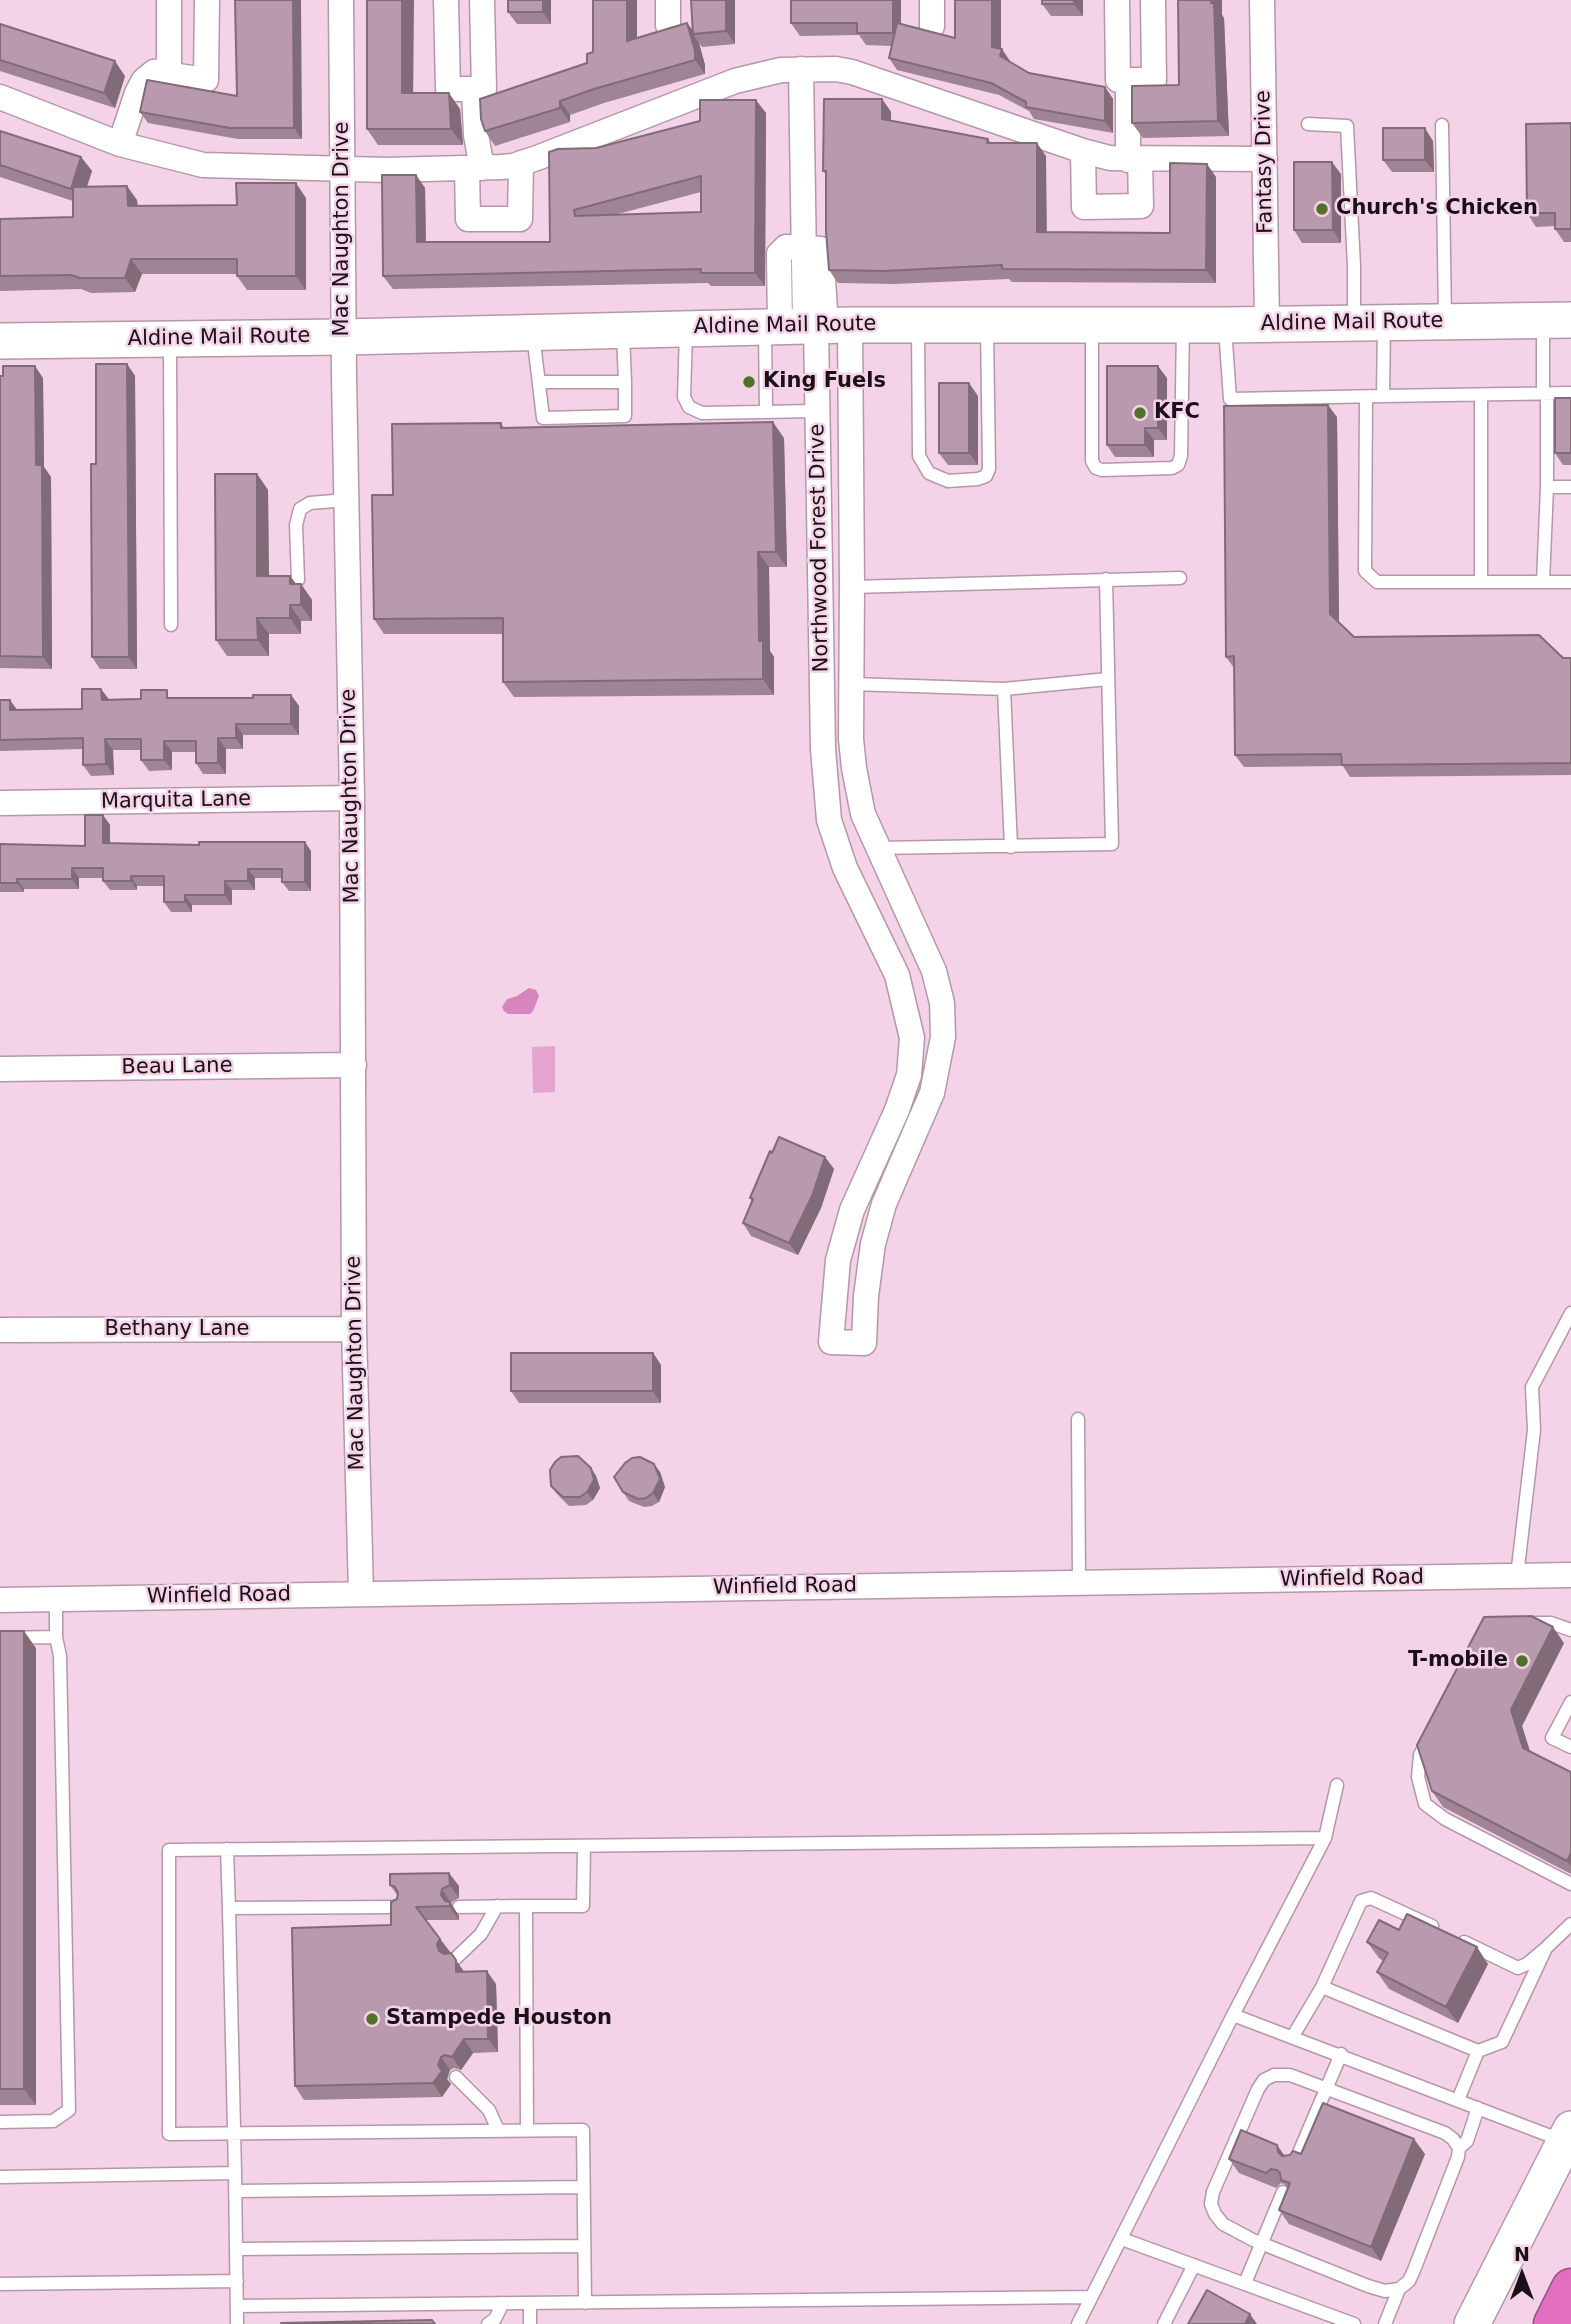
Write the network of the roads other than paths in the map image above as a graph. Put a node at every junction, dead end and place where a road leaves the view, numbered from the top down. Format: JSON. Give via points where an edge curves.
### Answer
{"nodes":[{"id":1,"x":169,"y":0,"type":"edge"},
{"id":2,"x":207,"y":0,"type":"edge"},
{"id":3,"x":341,"y":0,"type":"edge"},
{"id":4,"x":446,"y":0,"type":"edge"},
{"id":5,"x":482,"y":0,"type":"edge"},
{"id":6,"x":932,"y":0,"type":"edge"},
{"id":7,"x":1117,"y":0,"type":"edge"},
{"id":8,"x":1153,"y":0,"type":"edge"},
{"id":9,"x":1262,"y":0,"type":"edge"},
{"id":10,"x":932,"y":26,"type":"dead end"},
{"id":11,"x":801,"y":69,"type":"junction"},
{"id":12,"x":169,"y":70,"type":"junction"},
{"id":13,"x":1128,"y":80,"type":"junction"},
{"id":14,"x":474,"y":89,"type":"junction"},
{"id":15,"x":0,"y":97,"type":"edge"},
{"id":16,"x":1308,"y":124,"type":"dead end"},
{"id":17,"x":1443,"y":125,"type":"dead end"},
{"id":18,"x":120,"y":144,"type":"junction"},
{"id":19,"x":1083,"y":152,"type":"junction"},
{"id":20,"x":1265,"y":159,"type":"junction"},
{"id":21,"x":1134,"y":160,"type":"junction"},
{"id":22,"x":521,"y":163,"type":"junction"},
{"id":23,"x":343,"y":168,"type":"junction"},
{"id":24,"x":475,"y":168,"type":"junction"},
{"id":25,"x":803,"y":247,"type":"junction"},
{"id":26,"x":1557,"y":321,"type":"edge"},
{"id":27,"x":1445,"y":322,"type":"junction"},
{"id":28,"x":1369,"y":323,"type":"junction"},
{"id":29,"x":1268,"y":324,"type":"junction"},
{"id":30,"x":918,"y":325,"type":"junction"},
{"id":31,"x":987,"y":325,"type":"junction"},
{"id":32,"x":1092,"y":325,"type":"junction"},
{"id":33,"x":1183,"y":325,"type":"junction"},
{"id":34,"x":1225,"y":325,"type":"junction"},
{"id":35,"x":807,"y":326,"type":"junction"},
{"id":36,"x":686,"y":328,"type":"junction"},
{"id":37,"x":623,"y":330,"type":"junction"},
{"id":38,"x":533,"y":332,"type":"junction"},
{"id":39,"x":344,"y":337,"type":"junction"},
{"id":40,"x":170,"y":339,"type":"junction"},
{"id":41,"x":0,"y":341,"type":"edge"},
{"id":42,"x":539,"y":383,"type":"junction"},
{"id":43,"x":625,"y":383,"type":"junction"},
{"id":44,"x":1571,"y":393,"type":"edge"},
{"id":45,"x":1545,"y":394,"type":"junction"},
{"id":46,"x":1481,"y":395,"type":"junction"},
{"id":47,"x":1383,"y":396,"type":"junction"},
{"id":48,"x":1366,"y":397,"type":"junction"},
{"id":49,"x":817,"y":411,"type":"junction"},
{"id":50,"x":766,"y":412,"type":"junction"},
{"id":51,"x":1571,"y":486,"type":"edge"},
{"id":52,"x":1547,"y":487,"type":"junction"},
{"id":53,"x":346,"y":500,"type":"junction"},
{"id":54,"x":1180,"y":578,"type":"dead end"},
{"id":55,"x":1106,"y":579,"type":"junction"},
{"id":56,"x":298,"y":580,"type":"dead end"},
{"id":57,"x":1481,"y":582,"type":"junction"},
{"id":58,"x":1543,"y":582,"type":"junction"},
{"id":59,"x":1571,"y":582,"type":"edge"},
{"id":60,"x":852,"y":587,"type":"junction"},
{"id":61,"x":171,"y":625,"type":"dead end"},
{"id":62,"x":1108,"y":679,"type":"junction"},
{"id":63,"x":852,"y":684,"type":"junction"},
{"id":64,"x":1004,"y":689,"type":"junction"},
{"id":65,"x":855,"y":768,"type":"junction"},
{"id":66,"x":824,"y":771,"type":"junction"},
{"id":67,"x":352,"y":798,"type":"junction"},
{"id":68,"x":0,"y":803,"type":"edge"},
{"id":69,"x":1011,"y":847,"type":"junction"},
{"id":70,"x":877,"y":848,"type":"junction"},
{"id":71,"x":943,"y":1037,"type":"junction"},
{"id":72,"x":912,"y":1038,"type":"junction"},
{"id":73,"x":354,"y":1065,"type":"junction"},
{"id":74,"x":0,"y":1069,"type":"edge"},
{"id":75,"x":1571,"y":1313,"type":"edge"},
{"id":76,"x":354,"y":1329,"type":"junction"},
{"id":77,"x":0,"y":1330,"type":"edge"},
{"id":78,"x":1079,"y":1419,"type":"dead end"},
{"id":79,"x":1571,"y":1575,"type":"edge"},
{"id":80,"x":1517,"y":1576,"type":"junction"},
{"id":81,"x":1079,"y":1583,"type":"junction"},
{"id":82,"x":361,"y":1593,"type":"junction"},
{"id":83,"x":56,"y":1599,"type":"junction"},
{"id":84,"x":0,"y":1600,"type":"edge"},
{"id":85,"x":1516,"y":1622,"type":"edge"},
{"id":86,"x":1571,"y":1630,"type":"edge"},
{"id":87,"x":56,"y":1637,"type":"junction"},
{"id":88,"x":0,"y":1638,"type":"edge"},
{"id":89,"x":1571,"y":1702,"type":"edge"},
{"id":90,"x":1433,"y":1731,"type":"edge"},
{"id":91,"x":1571,"y":1747,"type":"edge"},
{"id":92,"x":1337,"y":1785,"type":"dead end"},
{"id":93,"x":1325,"y":1838,"type":"junction"},
{"id":94,"x":584,"y":1846,"type":"junction"},
{"id":95,"x":227,"y":1849,"type":"junction"},
{"id":96,"x":1571,"y":1884,"type":"edge"},
{"id":97,"x":497,"y":1906,"type":"junction"},
{"id":98,"x":526,"y":1906,"type":"junction"},
{"id":99,"x":399,"y":1907,"type":"edge"},
{"id":100,"x":459,"y":1907,"type":"dead end"},
{"id":101,"x":229,"y":1908,"type":"junction"},
{"id":102,"x":1571,"y":1924,"type":"edge"},
{"id":103,"x":1546,"y":1948,"type":"junction"},
{"id":104,"x":455,"y":1959,"type":"edge"},
{"id":105,"x":1322,"y":1987,"type":"junction"},
{"id":106,"x":1233,"y":2015,"type":"junction"},
{"id":107,"x":1293,"y":2036,"type":"junction"},
{"id":108,"x":1478,"y":2051,"type":"junction"},
{"id":109,"x":1341,"y":2054,"type":"junction"},
{"id":110,"x":456,"y":2077,"type":"dead end"},
{"id":111,"x":1327,"y":2090,"type":"junction"},
{"id":112,"x":1458,"y":2100,"type":"junction"},
{"id":113,"x":1478,"y":2108,"type":"junction"},
{"id":114,"x":0,"y":2122,"type":"edge"},
{"id":115,"x":498,"y":2130,"type":"junction"},
{"id":116,"x":527,"y":2131,"type":"junction"},
{"id":117,"x":233,"y":2132,"type":"junction"},
{"id":118,"x":1568,"y":2136,"type":"edge"},
{"id":119,"x":1459,"y":2148,"type":"junction"},
{"id":120,"x":1295,"y":2162,"type":"edge"},
{"id":121,"x":235,"y":2173,"type":"junction"},
{"id":122,"x":0,"y":2177,"type":"edge"},
{"id":123,"x":584,"y":2187,"type":"junction"},
{"id":124,"x":236,"y":2191,"type":"junction"},
{"id":125,"x":1283,"y":2193,"type":"edge"},
{"id":126,"x":1122,"y":2239,"type":"junction"},
{"id":127,"x":1261,"y":2244,"type":"junction"},
{"id":128,"x":584,"y":2246,"type":"junction"},
{"id":129,"x":237,"y":2249,"type":"junction"},
{"id":130,"x":1194,"y":2265,"type":"junction"},
{"id":131,"x":237,"y":2281,"type":"junction"},
{"id":132,"x":1245,"y":2283,"type":"junction"},
{"id":133,"x":0,"y":2284,"type":"edge"},
{"id":134,"x":1571,"y":2288,"type":"edge"},
{"id":135,"x":1399,"y":2290,"type":"junction"},
{"id":136,"x":1091,"y":2297,"type":"junction"},
{"id":137,"x":585,"y":2302,"type":"junction"},
{"id":138,"x":503,"y":2303,"type":"junction"},
{"id":139,"x":530,"y":2303,"type":"junction"},
{"id":140,"x":237,"y":2306,"type":"junction"},
{"id":141,"x":1321,"y":2311,"type":"junction"},
{"id":142,"x":237,"y":2324,"type":"edge"},
{"id":143,"x":488,"y":2324,"type":"edge"},
{"id":144,"x":530,"y":2324,"type":"edge"},
{"id":145,"x":1078,"y":2324,"type":"edge"},
{"id":146,"x":1164,"y":2324,"type":"edge"},
{"id":147,"x":1315,"y":2324,"type":"edge"},
{"id":148,"x":1354,"y":2324,"type":"edge"},
{"id":149,"x":1385,"y":2324,"type":"edge"},
{"id":150,"x":1472,"y":2324,"type":"edge"},
{"id":151,"x":1553,"y":2324,"type":"edge"}],
"edges":[{"from":1,"to":12,"type":"street"},
{"from":2,"to":12,"type":"street","via":[[206,79],[177,76]]},
{"from":3,"to":23,"type":"street","name":"Mac Naughton Drive"},
{"from":4,"to":14,"type":"street","via":[[448,89]]},
{"from":5,"to":14,"type":"street","via":[[484,89]]},
{"from":6,"to":10,"type":"street"},
{"from":7,"to":13,"type":"street","via":[[1118,80]]},
{"from":8,"to":13,"type":"street","via":[[1154,79]]},
{"from":9,"to":20,"type":"street","name":"Fantasy Drive"},
{"from":11,"to":19,"type":"street","via":[[852,72]]},
{"from":11,"to":22,"type":"street","via":[[735,81]]},
{"from":11,"to":25,"type":"street"},
{"from":12,"to":18,"type":"street","via":[[144,79]]},
{"from":13,"to":21,"type":"street"},
{"from":14,"to":24,"type":"street"},
{"from":15,"to":18,"type":"street"},
{"from":16,"to":28,"type":"lane","via":[[1347,126],[1354,266]]},
{"from":17,"to":27,"type":"lane"},
{"from":18,"to":23,"type":"street","via":[[203,165]]},
{"from":19,"to":21,"type":"street"},
{"from":19,"to":21,"type":"street","via":[[1084,207],[1141,206]]},
{"from":20,"to":21,"type":"street"},
{"from":20,"to":29,"type":"street","name":"Fantasy Drive"},
{"from":22,"to":24,"type":"street"},
{"from":22,"to":24,"type":"street","via":[[520,219],[468,219]]},
{"from":23,"to":24,"type":"street"},
{"from":23,"to":39,"type":"street","name":"Mac Naughton Drive"},
{"from":25,"to":35,"type":"street","via":[[821,249],[823,255]]},
{"from":25,"to":35,"type":"street","via":[[786,247],[779,254]]},
{"from":26,"to":27,"type":"main road","name":"Aldine Mail Route"},
{"from":26,"to":45,"type":"lane"},
{"from":27,"to":28,"type":"main road","name":"Aldine Mail Route"},
{"from":28,"to":29,"type":"main road","name":"Aldine Mail Route"},
{"from":28,"to":47,"type":"lane"},
{"from":29,"to":34,"type":"main road","name":"Aldine Mail Route"},
{"from":30,"to":31,"type":"main road","name":"Aldine Mail Route"},
{"from":30,"to":31,"type":"lane","via":[[919,456],[929,473],[948,481],[978,480],[989,468]]},
{"from":30,"to":35,"type":"main road","name":"Aldine Mail Route"},
{"from":31,"to":32,"type":"main road","name":"Aldine Mail Route"},
{"from":32,"to":33,"type":"main road","name":"Aldine Mail Route"},
{"from":32,"to":33,"type":"lane","via":[[1092,461],[1102,470],[1178,465]]},
{"from":33,"to":34,"type":"main road","name":"Aldine Mail Route"},
{"from":34,"to":48,"type":"lane","via":[[1230,399]]},
{"from":35,"to":36,"type":"main road","name":"Aldine Mail Route"},
{"from":35,"to":49,"type":"street","name":"Northwood Forest Drive"},
{"from":35,"to":50,"type":"lane"},
{"from":35,"to":60,"type":"street","name":"Northwood Forest Drive"},
{"from":36,"to":37,"type":"main road","name":"Aldine Mail Route"},
{"from":36,"to":50,"type":"lane","via":[[684,397],[689,407],[702,413]]},
{"from":37,"to":38,"type":"main road","name":"Aldine Mail Route"},
{"from":37,"to":43,"type":"lane"},
{"from":38,"to":39,"type":"main road","name":"Aldine Mail Route"},
{"from":38,"to":42,"type":"lane"},
{"from":39,"to":40,"type":"main road","name":"Aldine Mail Route"},
{"from":39,"to":53,"type":"street","name":"Mac Naughton Drive"},
{"from":40,"to":41,"type":"main road","name":"Aldine Mail Route"},
{"from":40,"to":61,"type":"lane"},
{"from":42,"to":43,"type":"lane"},
{"from":42,"to":43,"type":"lane","via":[[543,418],[625,416]]},
{"from":44,"to":45,"type":"lane"},
{"from":45,"to":46,"type":"lane"},
{"from":45,"to":52,"type":"lane"},
{"from":46,"to":47,"type":"lane"},
{"from":46,"to":57,"type":"lane"},
{"from":47,"to":48,"type":"lane"},
{"from":48,"to":57,"type":"lane","via":[[1364,571],[1377,582]]},
{"from":49,"to":50,"type":"lane"},
{"from":49,"to":66,"type":"street","name":"Northwood Forest Drive"},
{"from":51,"to":52,"type":"lane"},
{"from":52,"to":58,"type":"lane"},
{"from":53,"to":56,"type":"lane","via":[[310,503],[300,509],[296,525]]},
{"from":53,"to":67,"type":"street","name":"Mac Naughton Drive"},
{"from":54,"to":55,"type":"lane"},
{"from":55,"to":60,"type":"lane"},
{"from":55,"to":62,"type":"lane"},
{"from":57,"to":58,"type":"lane"},
{"from":58,"to":59,"type":"lane"},
{"from":60,"to":63,"type":"street","name":"Northwood Forest Drive"},
{"from":62,"to":64,"type":"lane"},
{"from":62,"to":69,"type":"lane","via":[[1112,844]]},
{"from":63,"to":64,"type":"lane"},
{"from":63,"to":65,"type":"street","name":"Northwood Forest Drive"},
{"from":64,"to":69,"type":"lane"},
{"from":65,"to":66,"type":"street"},
{"from":65,"to":70,"type":"street","name":"Northwood Forest Drive","via":[[863,814]]},
{"from":66,"to":72,"type":"street","name":"Northwood Forest Drive","via":[[829,820],[845,869],[897,975]]},
{"from":67,"to":68,"type":"street","name":"Marquita Lane"},
{"from":67,"to":73,"type":"street","name":"Mac Naughton Drive"},
{"from":69,"to":70,"type":"lane"},
{"from":70,"to":71,"type":"street","name":"Northwood Forest Drive","via":[[934,971],[942,1003]]},
{"from":71,"to":72,"type":"street"},
{"from":71,"to":72,"type":"street","name":"Northwood Forest Drive","via":[[932,1093],[884,1204],[873,1244],[864,1343],[831,1342],[838,1260],[852,1210],[909,1075]]},
{"from":73,"to":74,"type":"street","name":"Beau Lane"},
{"from":73,"to":76,"type":"street","name":"Mac Naughton Drive"},
{"from":75,"to":80,"type":"lane","via":[[1532,1387],[1534,1430]]},
{"from":76,"to":77,"type":"street","name":"Bethany Lane"},
{"from":76,"to":82,"type":"street","name":"Mac Naughton Drive"},
{"from":78,"to":81,"type":"lane"},
{"from":79,"to":80,"type":"street","name":"Winfield Road"},
{"from":80,"to":81,"type":"street","name":"Winfield Road"},
{"from":81,"to":82,"type":"street","name":"Winfield Road"},
{"from":82,"to":83,"type":"street","name":"Winfield Road"},
{"from":83,"to":84,"type":"street","name":"Winfield Road"},
{"from":83,"to":87,"type":"lane"},
{"from":85,"to":86,"type":"lane","via":[[1551,1623]]},
{"from":87,"to":88,"type":"lane"},
{"from":87,"to":114,"type":"lane","via":[[69,2110],[53,2121]]},
{"from":89,"to":91,"type":"lane","via":[[1552,1738]]},
{"from":90,"to":96,"type":"lane","via":[[1420,1755],[1418,1777],[1425,1804]]},
{"from":92,"to":93,"type":"lane"},
{"from":93,"to":94,"type":"lane"},
{"from":93,"to":106,"type":"lane"},
{"from":94,"to":95,"type":"lane"},
{"from":94,"to":98,"type":"lane","via":[[583,1906]]},
{"from":95,"to":101,"type":"lane"},
{"from":95,"to":117,"type":"lane","via":[[169,1850],[169,2134]]},
{"from":97,"to":98,"type":"lane"},
{"from":97,"to":100,"type":"lane"},
{"from":97,"to":104,"type":"lane","via":[[481,1934]]},
{"from":98,"to":116,"type":"lane"},
{"from":99,"to":101,"type":"lane"},
{"from":101,"to":117,"type":"lane"},
{"from":102,"to":103,"type":"lane"},
{"from":103,"to":105,"type":"lane","via":[[1518,1968],[1370,1898],[1357,1908]]},
{"from":103,"to":108,"type":"lane","via":[[1502,2042]]},
{"from":105,"to":107,"type":"lane"},
{"from":105,"to":108,"type":"lane"},
{"from":106,"to":107,"type":"lane"},
{"from":106,"to":126,"type":"lane"},
{"from":107,"to":109,"type":"lane"},
{"from":108,"to":112,"type":"lane"},
{"from":109,"to":111,"type":"lane"},
{"from":109,"to":112,"type":"lane"},
{"from":110,"to":115,"type":"lane","via":[[489,2110]]},
{"from":111,"to":119,"type":"lane","via":[[1445,2133]]},
{"from":111,"to":120,"type":"lane"},
{"from":111,"to":127,"type":"lane","via":[[1290,2075],[1264,2080],[1213,2192],[1211,2204],[1223,2224]]},
{"from":112,"to":113,"type":"lane"},
{"from":113,"to":118,"type":"lane"},
{"from":113,"to":119,"type":"lane","via":[[1467,2141]]},
{"from":115,"to":116,"type":"lane"},
{"from":115,"to":117,"type":"lane"},
{"from":116,"to":123,"type":"lane","via":[[583,2130]]},
{"from":117,"to":121,"type":"lane"},
{"from":118,"to":150,"type":"main road"},
{"from":119,"to":135,"type":"lane","via":[[1414,2270]]},
{"from":121,"to":122,"type":"lane"},
{"from":121,"to":124,"type":"lane"},
{"from":123,"to":124,"type":"lane","via":[[527,2192]]},
{"from":123,"to":128,"type":"lane"},
{"from":124,"to":129,"type":"lane"},
{"from":125,"to":127,"type":"lane"},
{"from":126,"to":130,"type":"lane"},
{"from":126,"to":136,"type":"lane"},
{"from":127,"to":132,"type":"lane"},
{"from":127,"to":135,"type":"lane","via":[[1368,2286]]},
{"from":128,"to":129,"type":"lane","via":[[528,2240]]},
{"from":128,"to":137,"type":"lane"},
{"from":129,"to":131,"type":"lane"},
{"from":130,"to":132,"type":"lane"},
{"from":130,"to":146,"type":"lane"},
{"from":131,"to":133,"type":"lane"},
{"from":131,"to":140,"type":"lane"},
{"from":132,"to":141,"type":"lane"},
{"from":134,"to":151,"type":"highway"},
{"from":135,"to":149,"type":"lane"},
{"from":136,"to":137,"type":"lane"},
{"from":136,"to":145,"type":"lane"},
{"from":137,"to":139,"type":"lane"},
{"from":138,"to":139,"type":"lane"},
{"from":138,"to":140,"type":"lane"},
{"from":138,"to":143,"type":"lane"},
{"from":139,"to":144,"type":"lane"},
{"from":140,"to":142,"type":"lane"},
{"from":141,"to":147,"type":"lane"},
{"from":141,"to":148,"type":"lane"}]}
